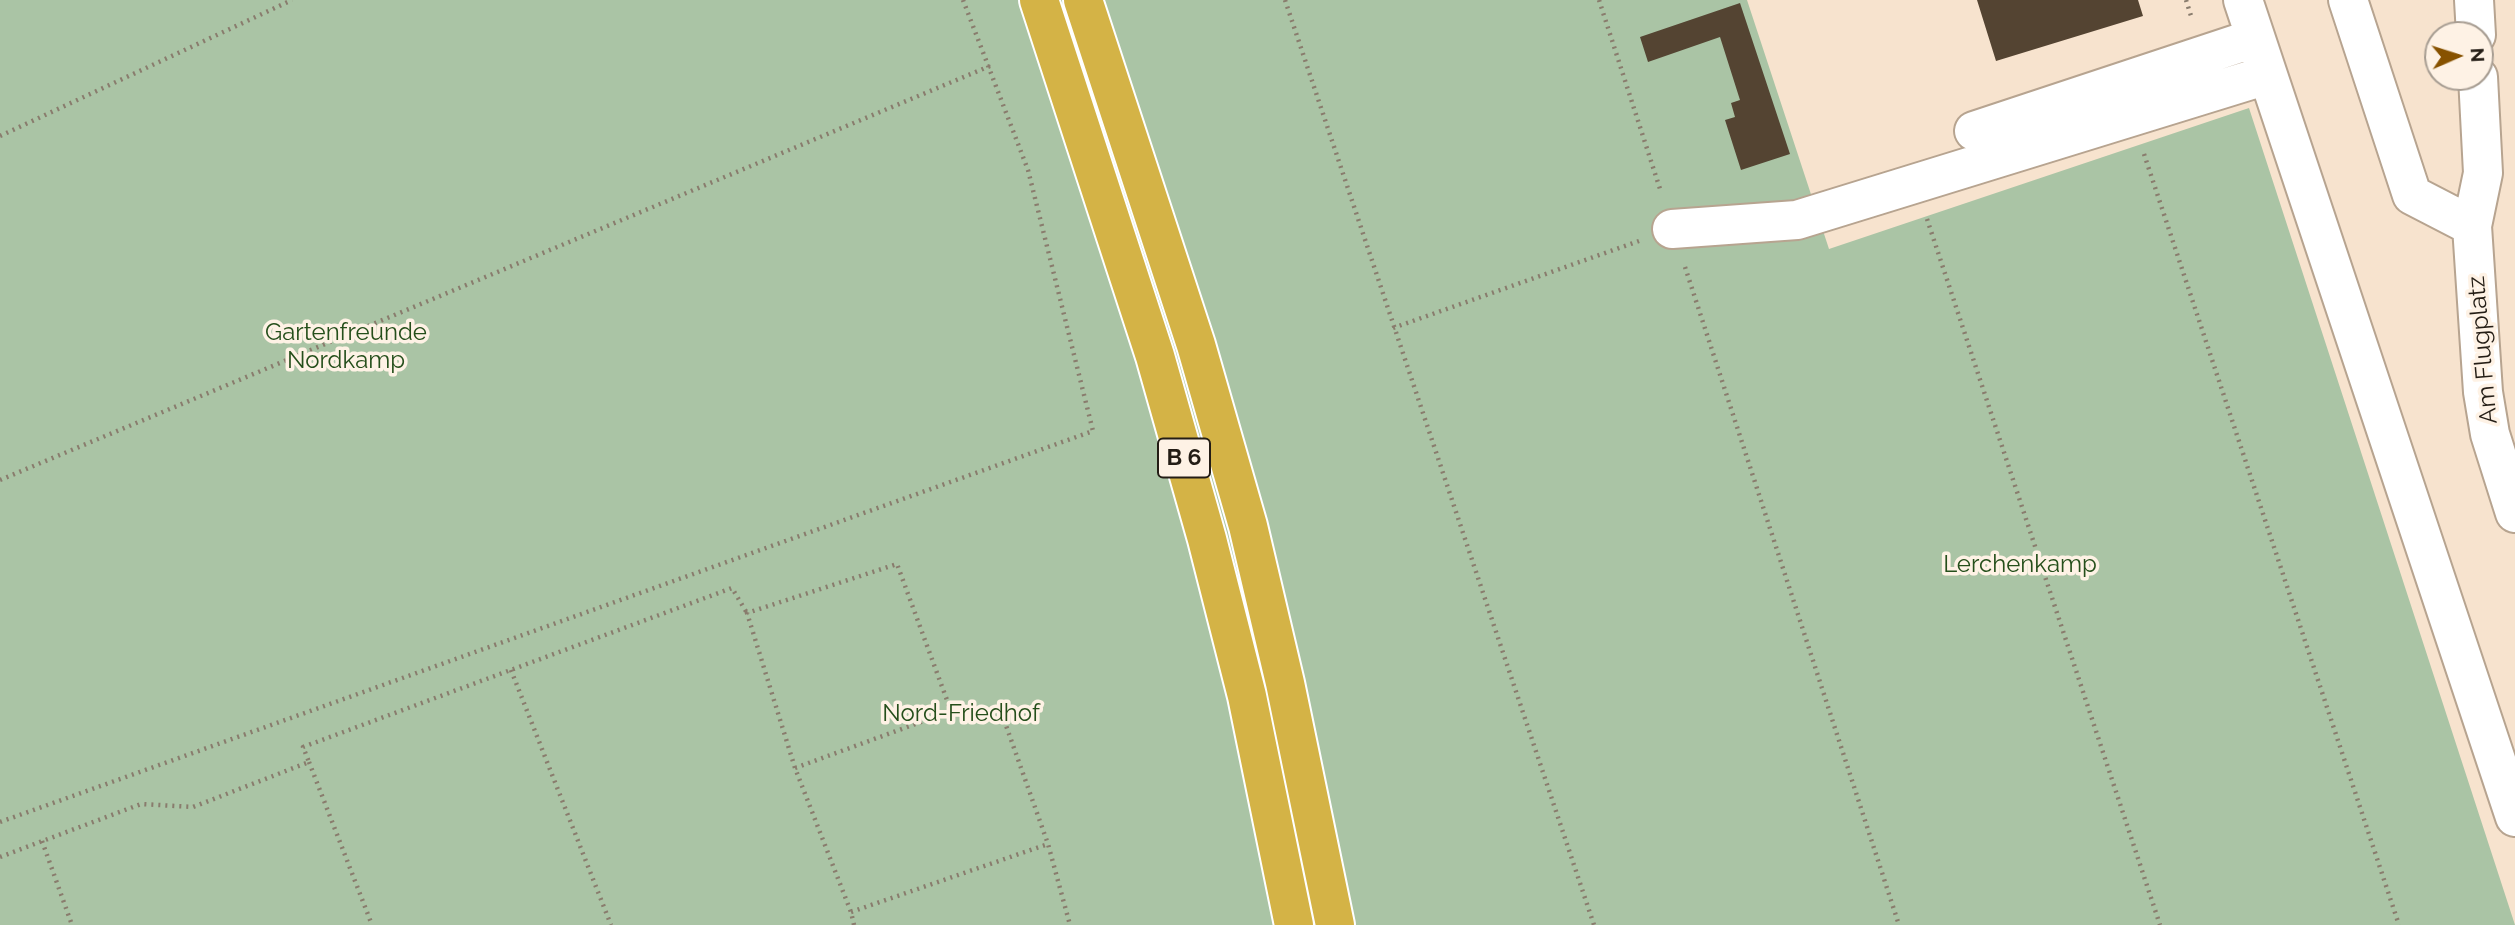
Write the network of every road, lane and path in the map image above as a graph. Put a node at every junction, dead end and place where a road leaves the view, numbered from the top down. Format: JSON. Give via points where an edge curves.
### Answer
{"nodes":[{"id":1,"x":292,"y":0,"type":"edge"},
{"id":2,"x":964,"y":0,"type":"edge"},
{"id":3,"x":1039,"y":0,"type":"edge"},
{"id":4,"x":1083,"y":0,"type":"edge"},
{"id":5,"x":1285,"y":0,"type":"edge"},
{"id":6,"x":1599,"y":0,"type":"edge"},
{"id":7,"x":2243,"y":0,"type":"edge"},
{"id":8,"x":2348,"y":0,"type":"edge"},
{"id":9,"x":2474,"y":0,"type":"edge"},
{"id":10,"x":2475,"y":21,"type":"edge"},
{"id":11,"x":2255,"y":38,"type":"junction"},
{"id":12,"x":990,"y":66,"type":"junction"},
{"id":13,"x":2267,"y":75,"type":"junction"},
{"id":14,"x":2479,"y":91,"type":"edge"},
{"id":15,"x":2132,"y":116,"type":"junction"},
{"id":16,"x":1974,"y":131,"type":"dead end"},
{"id":17,"x":0,"y":136,"type":"edge"},
{"id":18,"x":1916,"y":184,"type":"junction"},
{"id":19,"x":2472,"y":226,"type":"junction"},
{"id":20,"x":1672,"y":229,"type":"junction"},
{"id":21,"x":1393,"y":328,"type":"junction"},
{"id":22,"x":0,"y":480,"type":"edge"},
{"id":23,"x":2515,"y":513,"type":"edge"},
{"id":24,"x":747,"y":613,"type":"junction"},
{"id":25,"x":511,"y":670,"type":"junction"},
{"id":26,"x":951,"y":711,"type":"junction"},
{"id":27,"x":309,"y":762,"type":"junction"},
{"id":28,"x":794,"y":768,"type":"junction"},
{"id":29,"x":2515,"y":817,"type":"edge"},
{"id":30,"x":0,"y":822,"type":"edge"},
{"id":31,"x":42,"y":841,"type":"junction"},
{"id":32,"x":1048,"y":844,"type":"junction"},
{"id":33,"x":0,"y":857,"type":"edge"},
{"id":34,"x":851,"y":912,"type":"junction"},
{"id":35,"x":72,"y":925,"type":"edge"},
{"id":36,"x":372,"y":925,"type":"edge"},
{"id":37,"x":611,"y":925,"type":"edge"},
{"id":38,"x":853,"y":925,"type":"edge"},
{"id":39,"x":1070,"y":925,"type":"edge"},
{"id":40,"x":1294,"y":925,"type":"edge"},
{"id":41,"x":1335,"y":925,"type":"edge"},
{"id":42,"x":1594,"y":925,"type":"edge"},
{"id":43,"x":1899,"y":925,"type":"edge"},
{"id":44,"x":2160,"y":925,"type":"edge"},
{"id":45,"x":2399,"y":925,"type":"edge"}],
"edges":[{"from":1,"to":17,"type":"path"},
{"from":2,"to":12,"type":"path"},
{"from":3,"to":40,"type":"highway","number":"B 6","via":[[1151,344],[1207,539],[1247,696]]},
{"from":4,"to":41,"type":"highway","number":"B 6","via":[[1196,345],[1248,526]]},
{"from":5,"to":21,"type":"path"},
{"from":6,"to":20,"type":"path"},
{"from":7,"to":11,"type":"street"},
{"from":8,"to":19,"type":"street","via":[[2412,195]]},
{"from":9,"to":10,"type":"street"},
{"from":11,"to":13,"type":"street"},
{"from":11,"to":16,"type":"street"},
{"from":12,"to":22,"type":"path"},
{"from":12,"to":30,"type":"path","via":[[1028,170],[1093,431]]},
{"from":13,"to":15,"type":"street"},
{"from":13,"to":29,"type":"street"},
{"from":14,"to":19,"type":"street","name":"Am Flugplatz","via":[[2483,173]]},
{"from":15,"to":18,"type":"street"},
{"from":15,"to":45,"type":"path"},
{"from":18,"to":20,"type":"street","via":[[1797,220]]},
{"from":18,"to":44,"type":"path"},
{"from":19,"to":23,"type":"street","name":"Am Flugplatz","via":[[2483,392],[2490,434]]},
{"from":20,"to":21,"type":"path"},
{"from":20,"to":43,"type":"path"},
{"from":21,"to":42,"type":"path"},
{"from":24,"to":25,"type":"path","via":[[732,588]]},
{"from":24,"to":26,"type":"path","via":[[897,564]]},
{"from":24,"to":28,"type":"path"},
{"from":25,"to":27,"type":"path","via":[[303,747]]},
{"from":25,"to":37,"type":"path"},
{"from":26,"to":28,"type":"path"},
{"from":26,"to":32,"type":"path","via":[[1003,717]]},
{"from":27,"to":31,"type":"path","via":[[193,807],[141,804]]},
{"from":27,"to":36,"type":"path"},
{"from":28,"to":34,"type":"path"},
{"from":31,"to":33,"type":"path"},
{"from":31,"to":35,"type":"path"},
{"from":32,"to":34,"type":"path"},
{"from":32,"to":39,"type":"path"},
{"from":34,"to":38,"type":"path"}]}
